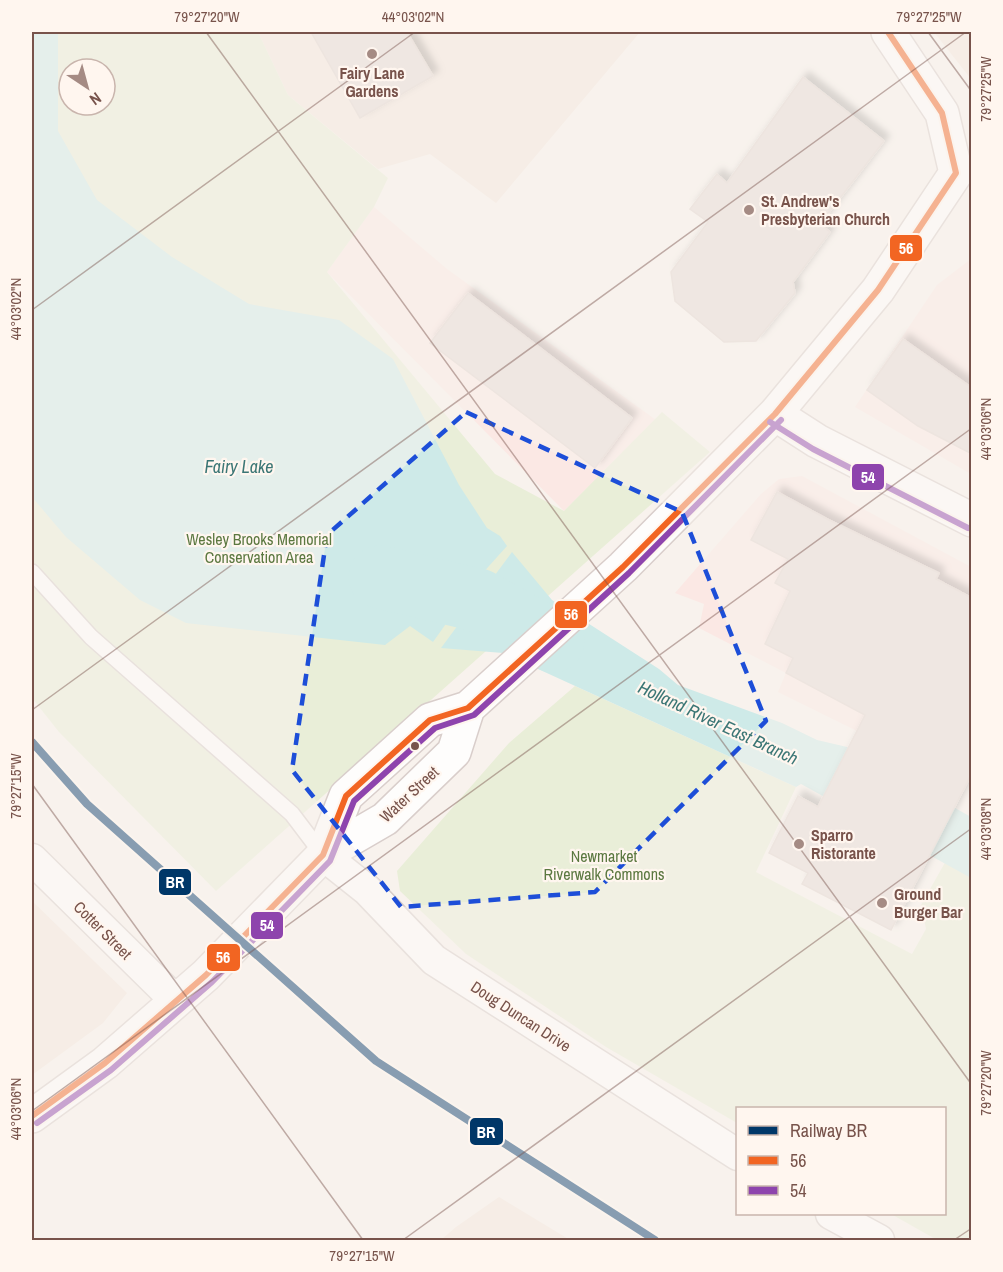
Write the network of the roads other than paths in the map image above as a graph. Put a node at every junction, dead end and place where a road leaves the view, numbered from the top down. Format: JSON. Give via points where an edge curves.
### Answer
{"nodes":[{"id":1,"x":888,"y":32,"type":"edge"},
{"id":2,"x":964,"y":172,"type":"edge"},
{"id":3,"x":775,"y":414,"type":"junction"},
{"id":4,"x":972,"y":520,"type":"edge"},
{"id":5,"x":32,"y":572,"type":"edge"},
{"id":6,"x":468,"y":708,"type":"junction"},
{"id":7,"x":322,"y":855,"type":"junction"},
{"id":8,"x":32,"y":859,"type":"edge"},
{"id":9,"x":176,"y":1000,"type":"junction"},
{"id":10,"x":32,"y":1116,"type":"edge"},
{"id":11,"x":736,"y":1154,"type":"edge"},
{"id":12,"x":833,"y":1215,"type":"edge"},
{"id":13,"x":879,"y":1240,"type":"edge"}],
"edges":[{"from":1,"to":2,"type":"main road","name":"Water Street","via":[[942,113]]},
{"from":2,"to":3,"type":"main road","name":"Water Street","via":[[878,290]]},
{"from":3,"to":4,"type":"main road","via":[[817,441]]},
{"from":3,"to":6,"type":"main road","name":"Water Street","via":[[623,567]]},
{"from":5,"to":7,"type":"lane","via":[[91,637],[292,814]]},
{"from":6,"to":7,"type":"main road","name":"Water Street","via":[[454,752],[385,819]]},
{"from":6,"to":7,"type":"main road","name":"Water Street","via":[[430,720],[346,796]]},
{"from":7,"to":9,"type":"main road","name":"Water Street","via":[[242,940]]},
{"from":7,"to":11,"type":"street","name":"Doug Duncan Drive","via":[[367,890],[434,960]]},
{"from":8,"to":9,"type":"street","name":"Cotter Street"},
{"from":9,"to":10,"type":"main road","name":"Water Street","via":[[105,1063]]},
{"from":12,"to":13,"type":"street"}]}
